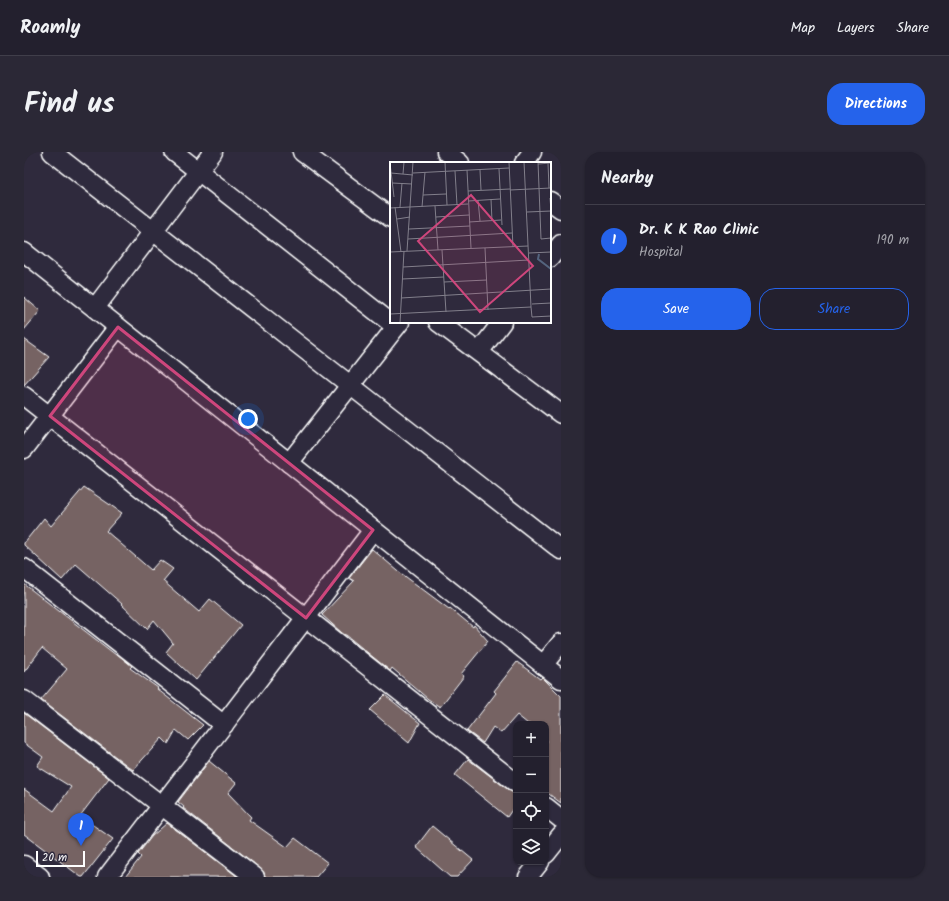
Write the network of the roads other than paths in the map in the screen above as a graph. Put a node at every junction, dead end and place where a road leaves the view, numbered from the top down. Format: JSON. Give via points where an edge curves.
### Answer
{"nodes":[{"id":1,"x":52,"y":152,"type":"edge"},
{"id":2,"x":174,"y":152,"type":"edge"},
{"id":3,"x":213,"y":152,"type":"edge"},
{"id":4,"x":302,"y":152,"type":"edge"},
{"id":5,"x":446,"y":152,"type":"edge"},
{"id":6,"x":532,"y":152,"type":"edge"},
{"id":7,"x":459,"y":162,"type":"edge"},
{"id":8,"x":525,"y":162,"type":"edge"},
{"id":9,"x":198,"y":171,"type":"junction"},
{"id":10,"x":551,"y":201,"type":"edge"},
{"id":11,"x":561,"y":209,"type":"edge"},
{"id":12,"x":390,"y":217,"type":"edge"},
{"id":13,"x":153,"y":231,"type":"junction"},
{"id":14,"x":561,"y":244,"type":"edge"},
{"id":15,"x":24,"y":252,"type":"edge"},
{"id":16,"x":551,"y":257,"type":"edge"},
{"id":17,"x":95,"y":308,"type":"junction"},
{"id":18,"x":390,"y":318,"type":"edge"},
{"id":19,"x":439,"y":323,"type":"edge"},
{"id":20,"x":501,"y":323,"type":"edge"},
{"id":21,"x":398,"y":324,"type":"edge"},
{"id":22,"x":118,"y":327,"type":"junction"},
{"id":23,"x":479,"y":352,"type":"junction"},
{"id":24,"x":350,"y":385,"type":"junction"},
{"id":25,"x":24,"y":396,"type":"edge"},
{"id":26,"x":558,"y":405,"type":"edge"},
{"id":27,"x":50,"y":416,"type":"junction"},
{"id":28,"x":24,"y":449,"type":"edge"},
{"id":29,"x":289,"y":463,"type":"junction"},
{"id":30,"x":373,"y":530,"type":"junction"},
{"id":31,"x":561,"y":550,"type":"edge"},
{"id":32,"x":24,"y":568,"type":"edge"},
{"id":33,"x":306,"y":618,"type":"junction"},
{"id":34,"x":561,"y":643,"type":"edge"},
{"id":35,"x":543,"y":665,"type":"junction"},
{"id":36,"x":561,"y":679,"type":"edge"},
{"id":37,"x":24,"y":700,"type":"edge"},
{"id":38,"x":224,"y":725,"type":"junction"},
{"id":39,"x":513,"y":781,"type":"edge"},
{"id":40,"x":162,"y":806,"type":"junction"},
{"id":41,"x":549,"y":809,"type":"edge"},
{"id":42,"x":561,"y":819,"type":"edge"},
{"id":43,"x":561,"y":835,"type":"edge"},
{"id":44,"x":549,"y":850,"type":"edge"},
{"id":45,"x":24,"y":865,"type":"edge"},
{"id":46,"x":538,"y":865,"type":"edge"},
{"id":47,"x":40,"y":877,"type":"edge"},
{"id":48,"x":107,"y":877,"type":"edge"},
{"id":49,"x":255,"y":877,"type":"edge"},
{"id":50,"x":528,"y":877,"type":"edge"}],
"edges":[{"from":1,"to":13,"type":"street"},
{"from":2,"to":9,"type":"street"},
{"from":3,"to":9,"type":"street"},
{"from":4,"to":12,"type":"street"},
{"from":5,"to":7,"type":"street"},
{"from":6,"to":8,"type":"street"},
{"from":9,"to":13,"type":"street"},
{"from":9,"to":18,"type":"street"},
{"from":10,"to":11,"type":"street"},
{"from":13,"to":17,"type":"street"},
{"from":13,"to":24,"type":"street"},
{"from":14,"to":16,"type":"street"},
{"from":15,"to":17,"type":"street"},
{"from":17,"to":22,"type":"street"},
{"from":19,"to":23,"type":"street"},
{"from":20,"to":23,"type":"street"},
{"from":21,"to":24,"type":"street"},
{"from":22,"to":27,"type":"street"},
{"from":22,"to":29,"type":"street"},
{"from":23,"to":26,"type":"street"},
{"from":24,"to":29,"type":"street"},
{"from":24,"to":31,"type":"street"},
{"from":25,"to":27,"type":"street"},
{"from":27,"to":28,"type":"street"},
{"from":27,"to":33,"type":"street"},
{"from":29,"to":30,"type":"street"},
{"from":30,"to":33,"type":"street"},
{"from":30,"to":35,"type":"street"},
{"from":32,"to":38,"type":"street"},
{"from":33,"to":38,"type":"street"},
{"from":33,"to":39,"type":"street"},
{"from":34,"to":35,"type":"street"},
{"from":35,"to":36,"type":"street"},
{"from":37,"to":40,"type":"street"},
{"from":38,"to":40,"type":"street"},
{"from":40,"to":48,"type":"street"},
{"from":40,"to":49,"type":"street"},
{"from":41,"to":42,"type":"street"},
{"from":43,"to":44,"type":"street"},
{"from":45,"to":47,"type":"street"},
{"from":46,"to":50,"type":"street"}]}
